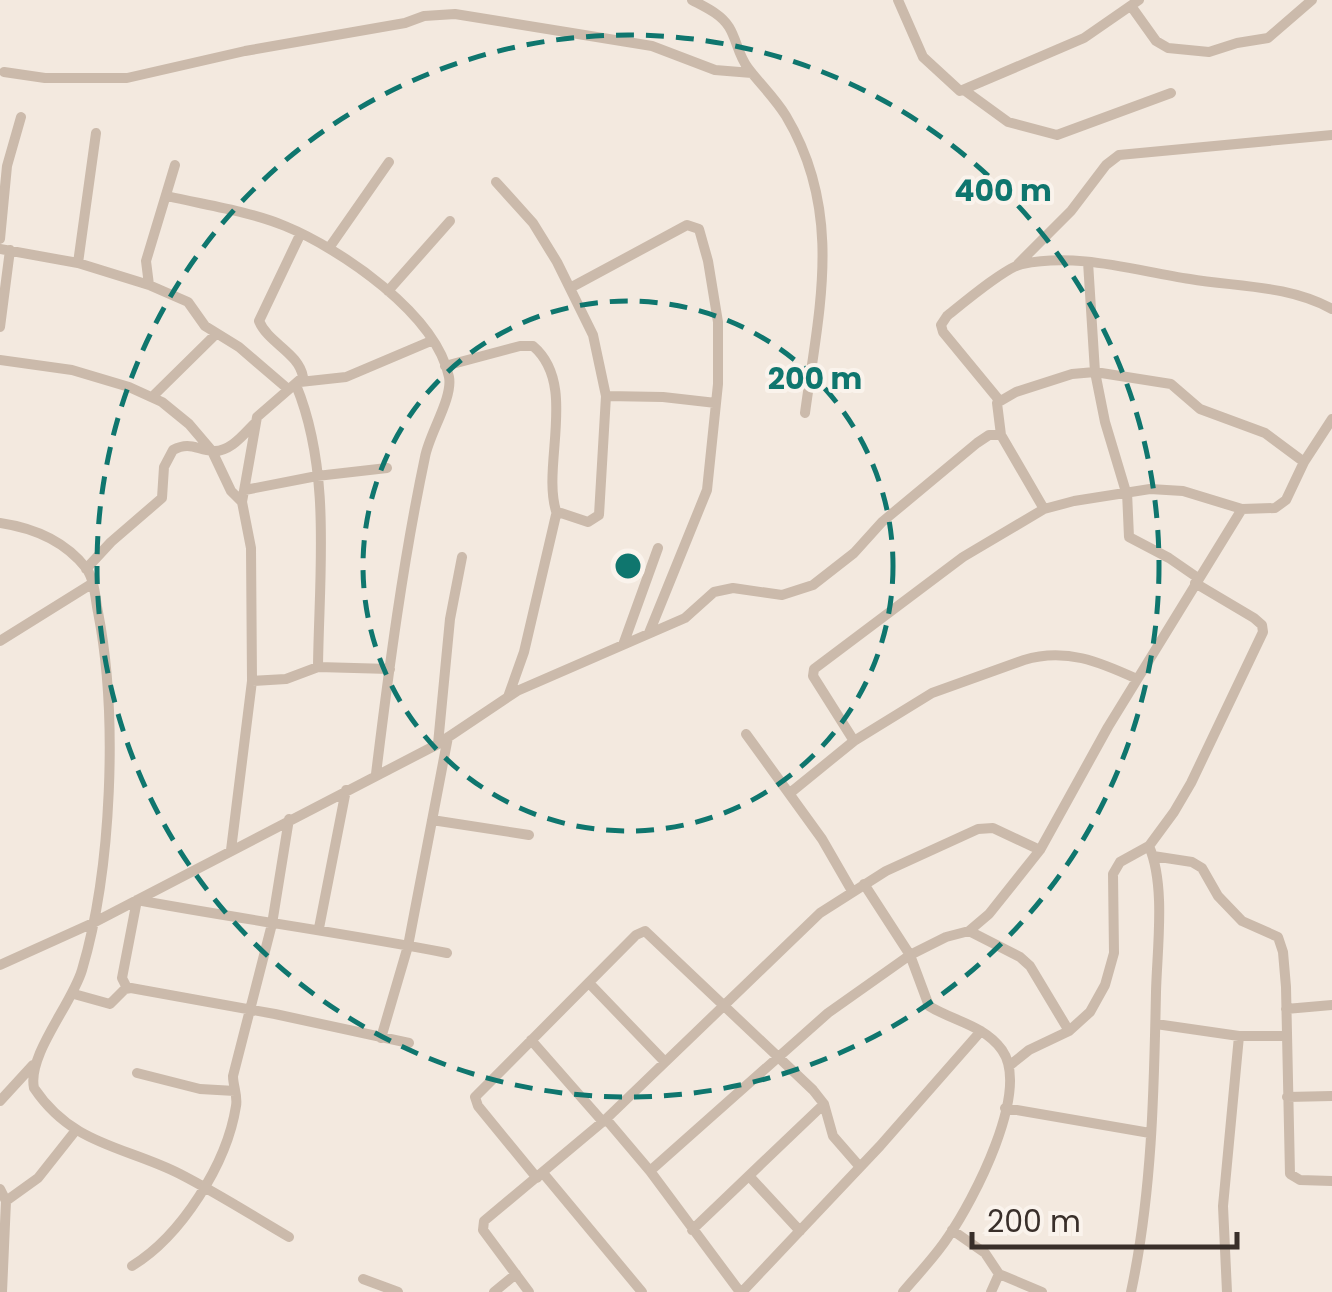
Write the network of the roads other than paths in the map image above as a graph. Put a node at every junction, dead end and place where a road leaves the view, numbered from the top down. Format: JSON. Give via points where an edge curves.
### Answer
{"nodes":[{"id":1,"x":692,"y":0,"type":"edge"},
{"id":2,"x":898,"y":0,"type":"edge"},
{"id":3,"x":1312,"y":0,"type":"edge"},
{"id":4,"x":1135,"y":3,"type":"edge"},
{"id":5,"x":4,"y":72,"type":"dead end"},
{"id":6,"x":752,"y":73,"type":"junction"},
{"id":7,"x":964,"y":90,"type":"junction"},
{"id":8,"x":1171,"y":93,"type":"dead end"},
{"id":9,"x":21,"y":117,"type":"dead end"},
{"id":10,"x":96,"y":133,"type":"dead end"},
{"id":11,"x":1332,"y":135,"type":"edge"},
{"id":12,"x":389,"y":162,"type":"dead end"},
{"id":13,"x":175,"y":165,"type":"dead end"},
{"id":14,"x":496,"y":182,"type":"dead end"},
{"id":15,"x":167,"y":196,"type":"junction"},
{"id":16,"x":450,"y":220,"type":"dead end"},
{"id":17,"x":300,"y":234,"type":"junction"},
{"id":18,"x":0,"y":239,"type":"edge"},
{"id":19,"x":329,"y":248,"type":"junction"},
{"id":20,"x":5,"y":249,"type":"edge"},
{"id":21,"x":1088,"y":262,"type":"junction"},
{"id":22,"x":78,"y":263,"type":"junction"},
{"id":23,"x":1018,"y":264,"type":"junction"},
{"id":24,"x":149,"y":285,"type":"junction"},
{"id":25,"x":570,"y":288,"type":"junction"},
{"id":26,"x":388,"y":292,"type":"junction"},
{"id":27,"x":1332,"y":309,"type":"edge"},
{"id":28,"x":0,"y":327,"type":"edge"},
{"id":29,"x":216,"y":334,"type":"junction"},
{"id":30,"x":432,"y":341,"type":"junction"},
{"id":31,"x":0,"y":360,"type":"edge"},
{"id":32,"x":445,"y":366,"type":"junction"},
{"id":33,"x":1095,"y":372,"type":"junction"},
{"id":34,"x":295,"y":386,"type":"junction"},
{"id":35,"x":606,"y":396,"type":"junction"},
{"id":36,"x":152,"y":397,"type":"junction"},
{"id":37,"x":998,"y":400,"type":"junction"},
{"id":38,"x":716,"y":403,"type":"junction"},
{"id":39,"x":805,"y":414,"type":"dead end"},
{"id":40,"x":1332,"y":419,"type":"edge"},
{"id":41,"x":255,"y":424,"type":"junction"},
{"id":42,"x":1002,"y":434,"type":"junction"},
{"id":43,"x":212,"y":452,"type":"junction"},
{"id":44,"x":1304,"y":462,"type":"junction"},
{"id":45,"x":387,"y":468,"type":"dead end"},
{"id":46,"x":317,"y":476,"type":"junction"},
{"id":47,"x":1126,"y":492,"type":"junction"},
{"id":48,"x":244,"y":496,"type":"junction"},
{"id":49,"x":1044,"y":509,"type":"junction"},
{"id":50,"x":1242,"y":509,"type":"junction"},
{"id":51,"x":557,"y":514,"type":"junction"},
{"id":52,"x":0,"y":524,"type":"edge"},
{"id":53,"x":658,"y":548,"type":"dead end"},
{"id":54,"x":462,"y":556,"type":"dead end"},
{"id":55,"x":86,"y":569,"type":"junction"},
{"id":56,"x":1197,"y":580,"type":"junction"},
{"id":57,"x":92,"y":583,"type":"junction"},
{"id":58,"x":649,"y":634,"type":"junction"},
{"id":59,"x":0,"y":642,"type":"edge"},
{"id":60,"x":623,"y":646,"type":"junction"},
{"id":61,"x":318,"y":667,"type":"junction"},
{"id":62,"x":390,"y":670,"type":"junction"},
{"id":63,"x":1137,"y":679,"type":"junction"},
{"id":64,"x":252,"y":681,"type":"junction"},
{"id":65,"x":507,"y":698,"type":"junction"},
{"id":66,"x":746,"y":734,"type":"dead end"},
{"id":67,"x":443,"y":741,"type":"junction"},
{"id":68,"x":854,"y":741,"type":"junction"},
{"id":69,"x":376,"y":774,"type":"junction"},
{"id":70,"x":346,"y":790,"type":"junction"},
{"id":71,"x":790,"y":793,"type":"junction"},
{"id":72,"x":290,"y":820,"type":"junction"},
{"id":73,"x":432,"y":820,"type":"junction"},
{"id":74,"x":529,"y":835,"type":"dead end"},
{"id":75,"x":231,"y":850,"type":"junction"},
{"id":76,"x":1040,"y":850,"type":"junction"},
{"id":77,"x":1151,"y":851,"type":"junction"},
{"id":78,"x":864,"y":884,"type":"junction"},
{"id":79,"x":852,"y":891,"type":"junction"},
{"id":80,"x":137,"y":900,"type":"junction"},
{"id":81,"x":92,"y":923,"type":"junction"},
{"id":82,"x":272,"y":924,"type":"junction"},
{"id":83,"x":320,"y":928,"type":"junction"},
{"id":84,"x":969,"y":930,"type":"junction"},
{"id":85,"x":408,"y":946,"type":"junction"},
{"id":86,"x":447,"y":953,"type":"dead end"},
{"id":87,"x":910,"y":955,"type":"junction"},
{"id":88,"x":0,"y":965,"type":"edge"},
{"id":89,"x":589,"y":983,"type":"junction"},
{"id":90,"x":127,"y":988,"type":"junction"},
{"id":91,"x":74,"y":994,"type":"junction"},
{"id":92,"x":1332,"y":1005,"type":"edge"},
{"id":93,"x":723,"y":1006,"type":"junction"},
{"id":94,"x":251,"y":1009,"type":"junction"},
{"id":95,"x":1286,"y":1010,"type":"junction"},
{"id":96,"x":1156,"y":1024,"type":"junction"},
{"id":97,"x":981,"y":1030,"type":"junction"},
{"id":98,"x":1069,"y":1031,"type":"junction"},
{"id":99,"x":1239,"y":1036,"type":"junction"},
{"id":100,"x":1286,"y":1036,"type":"junction"},
{"id":101,"x":381,"y":1038,"type":"junction"},
{"id":102,"x":532,"y":1040,"type":"junction"},
{"id":103,"x":409,"y":1043,"type":"dead end"},
{"id":104,"x":780,"y":1056,"type":"junction"},
{"id":105,"x":36,"y":1061,"type":"junction"},
{"id":106,"x":666,"y":1062,"type":"junction"},
{"id":107,"x":1009,"y":1066,"type":"junction"},
{"id":108,"x":137,"y":1073,"type":"dead end"},
{"id":109,"x":235,"y":1091,"type":"junction"},
{"id":110,"x":1332,"y":1096,"type":"edge"},
{"id":111,"x":1287,"y":1097,"type":"junction"},
{"id":112,"x":0,"y":1101,"type":"edge"},
{"id":113,"x":824,"y":1104,"type":"junction"},
{"id":114,"x":1006,"y":1108,"type":"junction"},
{"id":115,"x":605,"y":1120,"type":"junction"},
{"id":116,"x":76,"y":1130,"type":"junction"},
{"id":117,"x":1150,"y":1133,"type":"junction"},
{"id":118,"x":860,"y":1167,"type":"junction"},
{"id":119,"x":650,"y":1170,"type":"junction"},
{"id":120,"x":540,"y":1176,"type":"junction"},
{"id":121,"x":750,"y":1176,"type":"junction"},
{"id":122,"x":1332,"y":1181,"type":"edge"},
{"id":123,"x":204,"y":1188,"type":"junction"},
{"id":124,"x":3,"y":1195,"type":"edge"},
{"id":125,"x":692,"y":1230,"type":"junction"},
{"id":126,"x":952,"y":1230,"type":"junction"},
{"id":127,"x":800,"y":1231,"type":"junction"},
{"id":128,"x":289,"y":1237,"type":"dead end"},
{"id":129,"x":132,"y":1266,"type":"dead end"},
{"id":130,"x":516,"y":1274,"type":"junction"},
{"id":131,"x":999,"y":1274,"type":"junction"},
{"id":132,"x":363,"y":1279,"type":"dead end"},
{"id":133,"x":2,"y":1292,"type":"edge"},
{"id":134,"x":398,"y":1292,"type":"edge"},
{"id":135,"x":494,"y":1292,"type":"edge"},
{"id":136,"x":529,"y":1292,"type":"edge"},
{"id":137,"x":642,"y":1292,"type":"edge"},
{"id":138,"x":741,"y":1292,"type":"edge"},
{"id":139,"x":904,"y":1292,"type":"edge"},
{"id":140,"x":991,"y":1292,"type":"edge"},
{"id":141,"x":1042,"y":1292,"type":"edge"},
{"id":142,"x":1130,"y":1292,"type":"edge"},
{"id":143,"x":1227,"y":1292,"type":"edge"}],
"edges":[{"from":1,"to":6,"type":"street","via":[[729,26]]},
{"from":2,"to":7,"type":"street","via":[[923,57]]},
{"from":3,"to":4,"type":"street","via":[[1268,38],[1209,52],[1156,41]]},
{"from":4,"to":7,"type":"street","via":[[1084,38]]},
{"from":5,"to":6,"type":"street","via":[[127,78],[455,14],[652,46],[715,70]]},
{"from":6,"to":39,"type":"street","via":[[786,116],[821,207],[823,269]]},
{"from":7,"to":8,"type":"street","via":[[1008,122],[1057,135]]},
{"from":9,"to":18,"type":"street","via":[[7,166]]},
{"from":10,"to":22,"type":"street"},
{"from":11,"to":23,"type":"street","via":[[1119,156]]},
{"from":12,"to":19,"type":"street"},
{"from":13,"to":15,"type":"street"},
{"from":14,"to":25,"type":"street","via":[[533,223]]},
{"from":15,"to":17,"type":"street"},
{"from":15,"to":24,"type":"street","via":[[146,261]]},
{"from":16,"to":26,"type":"street"},
{"from":17,"to":19,"type":"street"},
{"from":17,"to":34,"type":"street","via":[[259,321],[301,368]]},
{"from":19,"to":26,"type":"street"},
{"from":20,"to":22,"type":"street"},
{"from":20,"to":28,"type":"street"},
{"from":21,"to":23,"type":"street"},
{"from":21,"to":27,"type":"street","via":[[1287,291]]},
{"from":21,"to":33,"type":"street"},
{"from":22,"to":24,"type":"street"},
{"from":23,"to":37,"type":"street","via":[[941,325]]},
{"from":24,"to":29,"type":"street","via":[[188,302]]},
{"from":25,"to":35,"type":"street","via":[[593,335]]},
{"from":25,"to":38,"type":"street","via":[[687,225],[699,229],[716,309]]},
{"from":26,"to":30,"type":"street"},
{"from":29,"to":34,"type":"street"},
{"from":29,"to":36,"type":"street"},
{"from":30,"to":32,"type":"street"},
{"from":30,"to":34,"type":"street","via":[[346,377]]},
{"from":31,"to":36,"type":"street","via":[[72,370]]},
{"from":32,"to":51,"type":"street","via":[[520,346],[542,355],[555,400]]},
{"from":32,"to":62,"type":"street","via":[[448,393],[425,454]]},
{"from":33,"to":37,"type":"street","via":[[1044,381]]},
{"from":33,"to":44,"type":"street","via":[[1170,384],[1200,409],[1265,433]]},
{"from":33,"to":47,"type":"street"},
{"from":34,"to":41,"type":"street"},
{"from":34,"to":46,"type":"street","via":[[313,436]]},
{"from":35,"to":38,"type":"street"},
{"from":35,"to":51,"type":"street","via":[[599,515],[588,522]]},
{"from":36,"to":43,"type":"street","via":[[189,424]]},
{"from":37,"to":42,"type":"street"},
{"from":38,"to":58,"type":"street","via":[[707,490]]},
{"from":40,"to":44,"type":"street"},
{"from":41,"to":43,"type":"street","via":[[228,448]]},
{"from":41,"to":48,"type":"street"},
{"from":42,"to":49,"type":"street"},
{"from":42,"to":58,"type":"street","via":[[978,442],[814,585],[782,595],[722,589],[694,613]]},
{"from":43,"to":48,"type":"street","via":[[231,491]]},
{"from":43,"to":55,"type":"street","via":[[200,446],[174,450],[164,467],[162,498]]},
{"from":44,"to":50,"type":"street","via":[[1281,505]]},
{"from":45,"to":46,"type":"street"},
{"from":46,"to":48,"type":"street"},
{"from":46,"to":61,"type":"street"},
{"from":47,"to":49,"type":"street"},
{"from":47,"to":50,"type":"street","via":[[1183,490]]},
{"from":47,"to":56,"type":"street","via":[[1129,538]]},
{"from":48,"to":64,"type":"street"},
{"from":49,"to":68,"type":"street","via":[[964,557],[814,669]]},
{"from":50,"to":56,"type":"street"},
{"from":51,"to":65,"type":"street"},
{"from":52,"to":55,"type":"street","via":[[42,532]]},
{"from":53,"to":60,"type":"street"},
{"from":54,"to":67,"type":"street","via":[[450,618]]},
{"from":55,"to":57,"type":"street"},
{"from":56,"to":63,"type":"street"},
{"from":56,"to":77,"type":"street","via":[[1264,628]]},
{"from":57,"to":59,"type":"street"},
{"from":57,"to":81,"type":"street","via":[[106,656],[109,724]]},
{"from":58,"to":60,"type":"street"},
{"from":60,"to":65,"type":"street"},
{"from":61,"to":62,"type":"street"},
{"from":61,"to":64,"type":"street","via":[[286,679]]},
{"from":62,"to":69,"type":"street"},
{"from":63,"to":68,"type":"street","via":[[1086,658],[1038,656],[932,693]]},
{"from":63,"to":76,"type":"street"},
{"from":64,"to":75,"type":"street"},
{"from":65,"to":67,"type":"street"},
{"from":66,"to":71,"type":"street"},
{"from":67,"to":69,"type":"street"},
{"from":67,"to":73,"type":"street"},
{"from":68,"to":71,"type":"street"},
{"from":69,"to":70,"type":"street"},
{"from":70,"to":72,"type":"street"},
{"from":70,"to":83,"type":"street"},
{"from":71,"to":79,"type":"street"},
{"from":72,"to":75,"type":"street"},
{"from":72,"to":82,"type":"street"},
{"from":73,"to":74,"type":"street"},
{"from":73,"to":85,"type":"street"},
{"from":75,"to":80,"type":"street"},
{"from":76,"to":78,"type":"street","via":[[993,828],[978,829]]},
{"from":76,"to":84,"type":"street"},
{"from":77,"to":95,"type":"street","via":[[1192,862],[1242,921],[1278,936]]},
{"from":77,"to":96,"type":"street"},
{"from":77,"to":98,"type":"street","via":[[1120,862],[1113,874],[1114,953],[1090,1012]]},
{"from":78,"to":79,"type":"street"},
{"from":78,"to":87,"type":"street"},
{"from":79,"to":93,"type":"street"},
{"from":80,"to":81,"type":"street"},
{"from":80,"to":82,"type":"street"},
{"from":80,"to":90,"type":"street","via":[[122,978]]},
{"from":81,"to":88,"type":"street"},
{"from":81,"to":91,"type":"street"},
{"from":82,"to":83,"type":"street"},
{"from":82,"to":94,"type":"street"},
{"from":83,"to":85,"type":"street"},
{"from":84,"to":87,"type":"street"},
{"from":84,"to":98,"type":"street","via":[[1030,966]]},
{"from":85,"to":86,"type":"street"},
{"from":85,"to":101,"type":"street"},
{"from":87,"to":97,"type":"street","via":[[930,1006]]},
{"from":87,"to":104,"type":"street"},
{"from":89,"to":93,"type":"street","via":[[645,930]]},
{"from":89,"to":102,"type":"street"},
{"from":89,"to":106,"type":"street"},
{"from":90,"to":91,"type":"street","via":[[110,1004]]},
{"from":90,"to":94,"type":"street"},
{"from":91,"to":105,"type":"street"},
{"from":92,"to":95,"type":"street"},
{"from":93,"to":104,"type":"street"},
{"from":93,"to":106,"type":"street"},
{"from":94,"to":101,"type":"street"},
{"from":94,"to":109,"type":"street"},
{"from":95,"to":100,"type":"street"},
{"from":96,"to":99,"type":"street"},
{"from":96,"to":117,"type":"street"},
{"from":97,"to":107,"type":"street"},
{"from":97,"to":118,"type":"street"},
{"from":98,"to":107,"type":"street"},
{"from":99,"to":100,"type":"street"},
{"from":99,"to":143,"type":"street","via":[[1223,1206]]},
{"from":100,"to":111,"type":"street"},
{"from":101,"to":103,"type":"street"},
{"from":102,"to":115,"type":"street"},
{"from":102,"to":120,"type":"street","via":[[475,1100]]},
{"from":104,"to":113,"type":"street"},
{"from":104,"to":119,"type":"street"},
{"from":105,"to":112,"type":"street"},
{"from":105,"to":116,"type":"street","via":[[34,1088]]},
{"from":106,"to":115,"type":"street"},
{"from":107,"to":114,"type":"street"},
{"from":108,"to":109,"type":"street"},
{"from":109,"to":123,"type":"street","via":[[235,1112]]},
{"from":110,"to":111,"type":"street"},
{"from":111,"to":122,"type":"street","via":[[1290,1174]]},
{"from":113,"to":118,"type":"street","via":[[832,1136]]},
{"from":113,"to":121,"type":"street"},
{"from":114,"to":117,"type":"street"},
{"from":114,"to":126,"type":"street","via":[[988,1164]]},
{"from":115,"to":119,"type":"street"},
{"from":115,"to":120,"type":"street"},
{"from":116,"to":123,"type":"street"},
{"from":116,"to":124,"type":"street","via":[[38,1178]]},
{"from":117,"to":142,"type":"street"},
{"from":118,"to":127,"type":"street"},
{"from":119,"to":125,"type":"street"},
{"from":120,"to":130,"type":"street","via":[[483,1224]]},
{"from":120,"to":137,"type":"street"},
{"from":121,"to":125,"type":"street"},
{"from":121,"to":127,"type":"street"},
{"from":123,"to":128,"type":"street"},
{"from":123,"to":129,"type":"street","via":[[167,1241]]},
{"from":124,"to":133,"type":"street"},
{"from":125,"to":138,"type":"street"},
{"from":126,"to":131,"type":"street","via":[[985,1252]]},
{"from":126,"to":139,"type":"street"},
{"from":127,"to":138,"type":"street"},
{"from":130,"to":135,"type":"street"},
{"from":130,"to":136,"type":"street"},
{"from":131,"to":140,"type":"street"},
{"from":131,"to":141,"type":"street"},
{"from":132,"to":134,"type":"street"}]}
